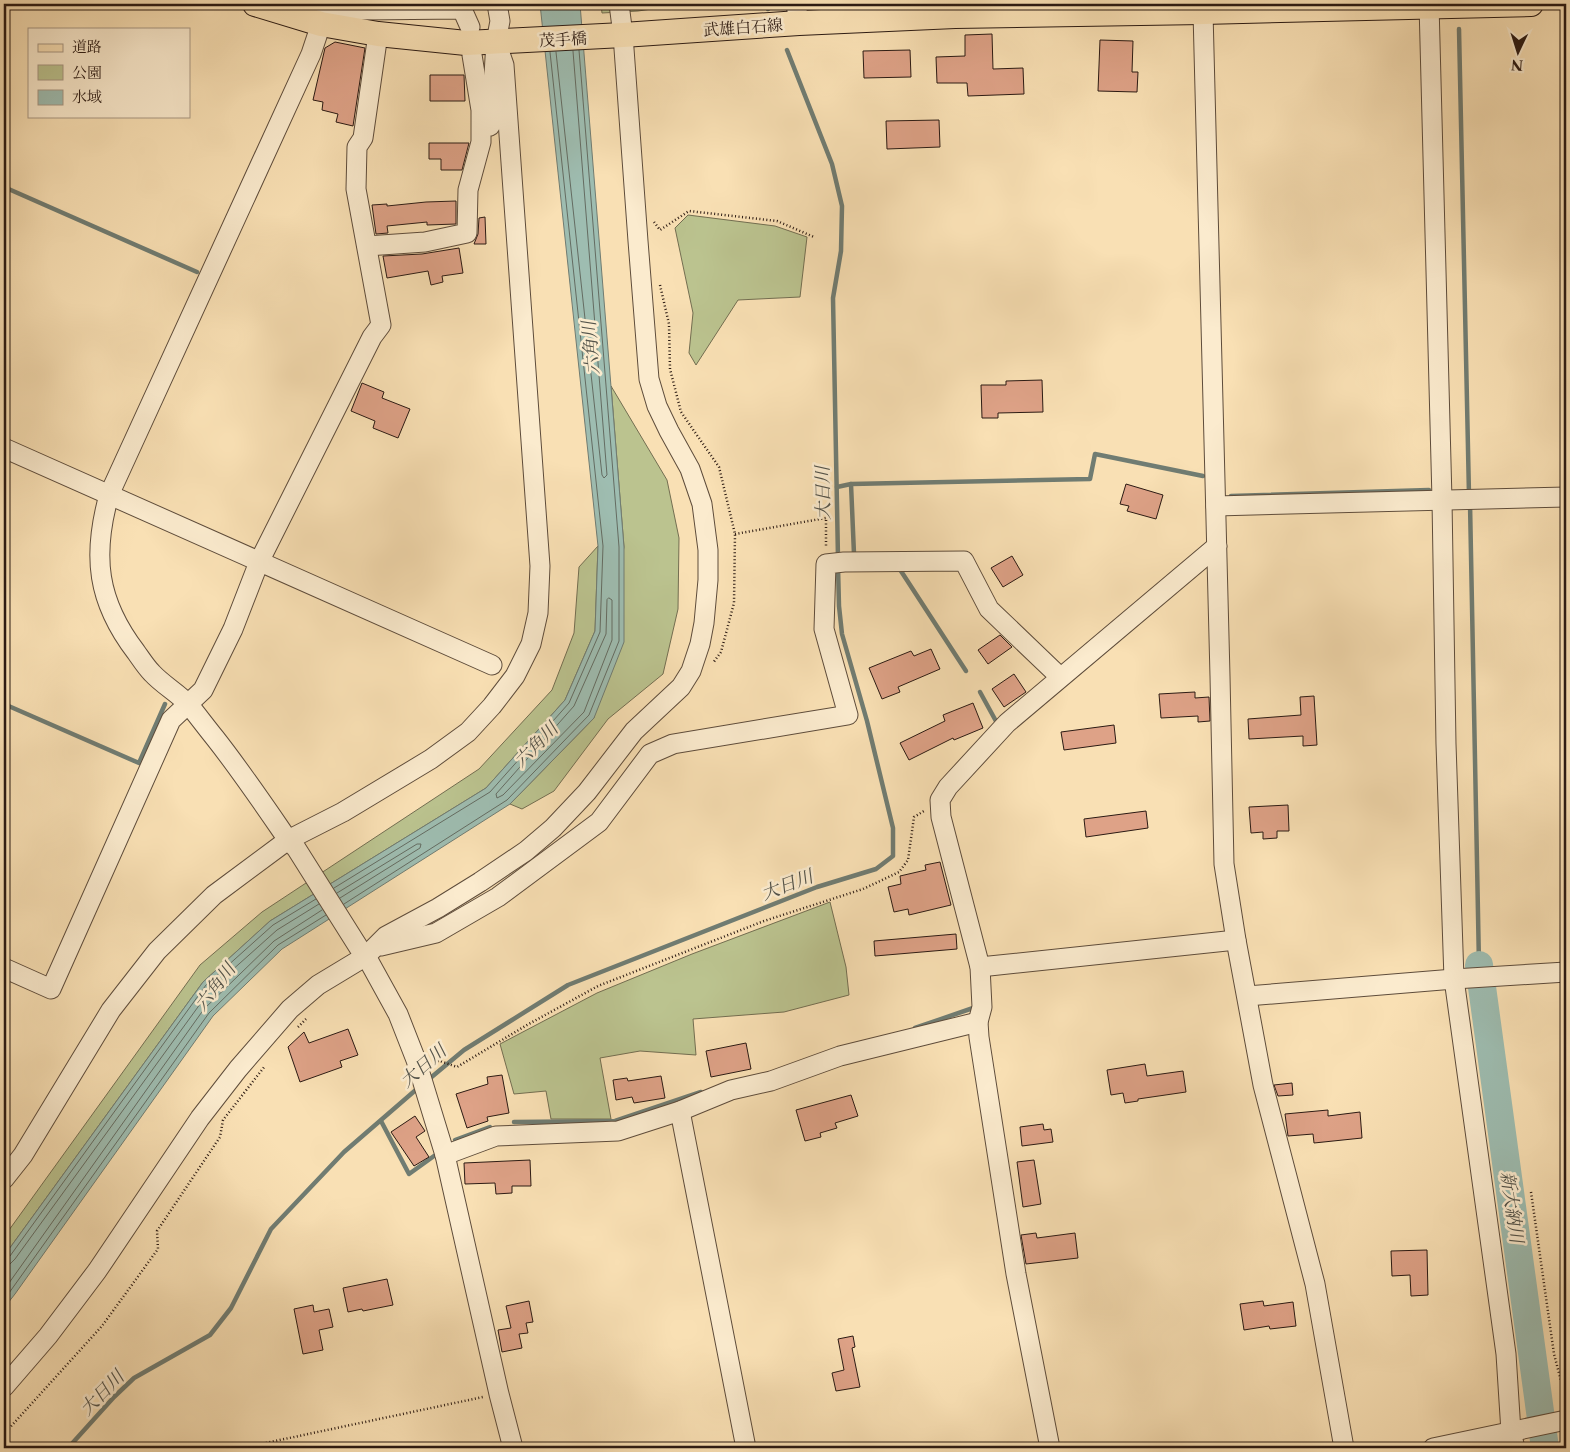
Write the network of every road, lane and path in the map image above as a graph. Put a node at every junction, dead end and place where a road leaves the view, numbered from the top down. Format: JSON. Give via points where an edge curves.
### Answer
{"nodes":[{"id":1,"x":255,"y":4,"type":"edge"},
{"id":2,"x":497,"y":4,"type":"edge"},
{"id":3,"x":618,"y":4,"type":"edge"},
{"id":4,"x":1531,"y":4,"type":"edge"},
{"id":5,"x":1429,"y":5,"type":"edge"},
{"id":6,"x":323,"y":11,"type":"edge"},
{"id":7,"x":1203,"y":12,"type":"junction"},
{"id":8,"x":797,"y":14,"type":"edge"},
{"id":9,"x":470,"y":27,"type":"dead end"},
{"id":10,"x":378,"y":34,"type":"junction"},
{"id":11,"x":619,"y":35,"type":"junction"},
{"id":12,"x":503,"y":42,"type":"junction"},
{"id":13,"x":472,"y":55,"type":"dead end"},
{"id":14,"x":481,"y":142,"type":"junction"},
{"id":15,"x":654,"y":214,"type":"dead end"},
{"id":16,"x":814,"y":237,"type":"dead end"},
{"id":17,"x":366,"y":246,"type":"junction"},
{"id":18,"x":4,"y":448,"type":"edge"},
{"id":19,"x":110,"y":495,"type":"junction"},
{"id":20,"x":1566,"y":497,"type":"edge"},
{"id":21,"x":1450,"y":500,"type":"junction"},
{"id":22,"x":1216,"y":506,"type":"junction"},
{"id":23,"x":735,"y":534,"type":"dead end"},
{"id":24,"x":1217,"y":546,"type":"junction"},
{"id":25,"x":259,"y":562,"type":"junction"},
{"id":26,"x":834,"y":563,"type":"junction"},
{"id":27,"x":492,"y":666,"type":"dead end"},
{"id":28,"x":1060,"y":677,"type":"junction"},
{"id":29,"x":188,"y":704,"type":"junction"},
{"id":30,"x":940,"y":800,"type":"junction"},
{"id":31,"x":292,"y":844,"type":"junction"},
{"id":32,"x":1236,"y":940,"type":"junction"},
{"id":33,"x":367,"y":950,"type":"junction"},
{"id":34,"x":980,"y":967,"type":"junction"},
{"id":35,"x":4,"y":968,"type":"edge"},
{"id":36,"x":1566,"y":972,"type":"edge"},
{"id":37,"x":1462,"y":978,"type":"junction"},
{"id":38,"x":1247,"y":996,"type":"junction"},
{"id":39,"x":312,"y":1013,"type":"dead end"},
{"id":40,"x":978,"y":1022,"type":"junction"},
{"id":41,"x":298,"y":1027,"type":"dead end"},
{"id":42,"x":440,"y":1061,"type":"dead end"},
{"id":43,"x":266,"y":1064,"type":"dead end"},
{"id":44,"x":680,"y":1111,"type":"junction"},
{"id":45,"x":445,"y":1155,"type":"junction"},
{"id":46,"x":4,"y":1179,"type":"edge"},
{"id":47,"x":1531,"y":1192,"type":"dead end"},
{"id":48,"x":4,"y":1387,"type":"edge"},
{"id":49,"x":499,"y":1394,"type":"junction"},
{"id":50,"x":1566,"y":1400,"type":"edge"},
{"id":51,"x":1561,"y":1421,"type":"edge"},
{"id":52,"x":4,"y":1434,"type":"edge"},
{"id":53,"x":1517,"y":1437,"type":"edge"},
{"id":54,"x":242,"y":1448,"type":"edge"},
{"id":55,"x":513,"y":1448,"type":"edge"},
{"id":56,"x":746,"y":1448,"type":"edge"},
{"id":57,"x":1050,"y":1448,"type":"edge"},
{"id":58,"x":1344,"y":1448,"type":"edge"},
{"id":59,"x":1433,"y":1448,"type":"edge"}],
"edges":[{"from":1,"to":6,"type":"main road"},
{"from":2,"to":12,"type":"street"},
{"from":3,"to":11,"type":"street"},
{"from":4,"to":5,"type":"main road","name":"武雄白石線"},
{"from":5,"to":7,"type":"main road","name":"武雄白石線"},
{"from":5,"to":21,"type":"street"},
{"from":6,"to":9,"type":"street","via":[[462,9]]},
{"from":6,"to":10,"type":"main road"},
{"from":6,"to":19,"type":"street","via":[[311,54]]},
{"from":7,"to":8,"type":"main road","name":"武雄白石線","via":[[955,16]]},
{"from":7,"to":22,"type":"street"},
{"from":8,"to":11,"type":"main road","name":"武雄白石線"},
{"from":10,"to":12,"type":"main road","via":[[466,43]]},
{"from":10,"to":17,"type":"street","via":[[363,138],[357,147],[356,189]]},
{"from":11,"to":12,"type":"main road","name":"茂手橋"},
{"from":11,"to":33,"type":"street","via":[[650,379],[657,406],[690,469],[702,504],[708,550],[700,644],[691,671],[681,687],[634,731],[587,792],[553,828],[488,877]]},
{"from":12,"to":14,"type":"street","via":[[491,124]]},
{"from":12,"to":31,"type":"street","via":[[540,566],[538,613],[531,644],[515,676],[468,732],[431,759]]},
{"from":13,"to":14,"type":"street","via":[[481,110]]},
{"from":14,"to":17,"type":"street","via":[[468,190],[467,233],[426,242]]},
{"from":15,"to":16,"type":"path","via":[[654,224],[660,230],[689,211],[777,221]]},
{"from":17,"to":25,"type":"street","via":[[381,325]]},
{"from":18,"to":19,"type":"street"},
{"from":19,"to":25,"type":"street"},
{"from":19,"to":29,"type":"street","via":[[102,519],[100,568],[113,617],[152,673]]},
{"from":20,"to":21,"type":"street"},
{"from":21,"to":22,"type":"street"},
{"from":21,"to":37,"type":"street","via":[[1446,744]]},
{"from":22,"to":24,"type":"street"},
{"from":23,"to":26,"type":"path","via":[[826,518]]},
{"from":24,"to":28,"type":"street"},
{"from":24,"to":32,"type":"street","via":[[1224,864]]},
{"from":25,"to":27,"type":"street"},
{"from":25,"to":29,"type":"street","via":[[233,629],[202,690]]},
{"from":26,"to":28,"type":"street","via":[[964,560],[989,609]]},
{"from":26,"to":33,"type":"street","via":[[824,629],[848,715],[673,744],[650,754],[598,822],[498,897],[436,933]]},
{"from":28,"to":30,"type":"street","via":[[1007,723]]},
{"from":29,"to":31,"type":"street","via":[[247,779]]},
{"from":29,"to":35,"type":"street","via":[[171,720],[50,989]]},
{"from":30,"to":34,"type":"street","via":[[941,817]]},
{"from":30,"to":42,"type":"path","via":[[914,817],[908,860],[899,872],[862,889],[764,921],[598,986],[457,1067]]},
{"from":31,"to":33,"type":"street"},
{"from":31,"to":46,"type":"street","via":[[214,895],[157,951],[111,1010],[23,1155]]},
{"from":32,"to":34,"type":"street"},
{"from":32,"to":38,"type":"street"},
{"from":33,"to":45,"type":"street","via":[[398,1014]]},
{"from":33,"to":48,"type":"street","via":[[318,985],[274,1025],[200,1118],[98,1271]]},
{"from":34,"to":40,"type":"street","via":[[982,1007]]},
{"from":36,"to":37,"type":"street"},
{"from":37,"to":38,"type":"street"},
{"from":37,"to":53,"type":"street"},
{"from":38,"to":58,"type":"street","via":[[1263,1085],[1315,1284]]},
{"from":39,"to":41,"type":"path"},
{"from":40,"to":44,"type":"street","via":[[840,1056],[771,1081],[731,1090]]},
{"from":40,"to":57,"type":"street","via":[[1016,1274]]},
{"from":43,"to":52,"type":"path","via":[[223,1120],[220,1137],[157,1231],[158,1249],[102,1326]]},
{"from":44,"to":45,"type":"street","via":[[618,1131],[496,1136]]},
{"from":44,"to":56,"type":"street"},
{"from":45,"to":49,"type":"street"},
{"from":47,"to":50,"type":"path","via":[[1554,1354]]},
{"from":49,"to":54,"type":"path"},
{"from":49,"to":55,"type":"street"},
{"from":51,"to":53,"type":"street"},
{"from":53,"to":59,"type":"street"}]}
